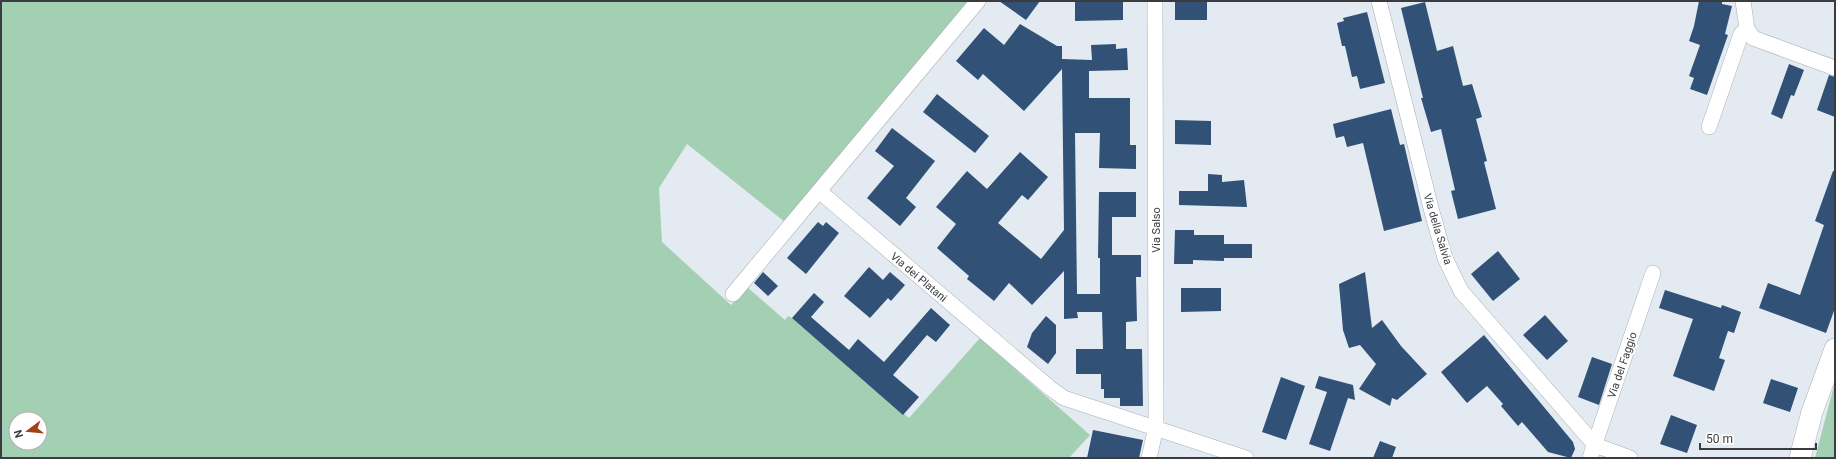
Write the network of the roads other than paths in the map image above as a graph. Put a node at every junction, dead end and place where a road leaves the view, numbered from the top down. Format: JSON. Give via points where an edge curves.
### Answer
{"nodes":[{"id":1,"x":978,"y":1,"type":"edge"},
{"id":2,"x":1155,"y":1,"type":"edge"},
{"id":3,"x":1379,"y":1,"type":"edge"},
{"id":4,"x":1743,"y":1,"type":"edge"},
{"id":5,"x":1747,"y":28,"type":"junction"},
{"id":6,"x":1835,"y":68,"type":"edge"},
{"id":7,"x":1709,"y":127,"type":"dead end"},
{"id":8,"x":818,"y":191,"type":"junction"},
{"id":9,"x":1653,"y":273,"type":"dead end"},
{"id":10,"x":733,"y":294,"type":"dead end"},
{"id":11,"x":1833,"y":358,"type":"edge"},
{"id":12,"x":1156,"y":427,"type":"junction"},
{"id":13,"x":1592,"y":452,"type":"edge"},
{"id":14,"x":1149,"y":458,"type":"edge"},
{"id":15,"x":1246,"y":458,"type":"edge"},
{"id":16,"x":1630,"y":458,"type":"edge"},
{"id":17,"x":1800,"y":458,"type":"edge"}],
"edges":[{"from":1,"to":8,"type":"street"},
{"from":2,"to":12,"type":"street","name":"Via Salso"},
{"from":3,"to":13,"type":"street","name":"Via della Salvia","via":[[1445,258],[1461,291]]},
{"from":4,"to":5,"type":"street"},
{"from":5,"to":6,"type":"street","via":[[1753,38]]},
{"from":5,"to":7,"type":"street","via":[[1741,34]]},
{"from":8,"to":10,"type":"street"},
{"from":8,"to":12,"type":"street","name":"Via dei Platani","via":[[1064,398]]},
{"from":9,"to":13,"type":"street","name":"Via del Faggio"},
{"from":11,"to":17,"type":"street","via":[[1812,412]]},
{"from":12,"to":14,"type":"street","name":"Via Salso"},
{"from":12,"to":15,"type":"street","name":"Via dei Platani"},
{"from":13,"to":16,"type":"street","name":"Via della Salvia"}]}
